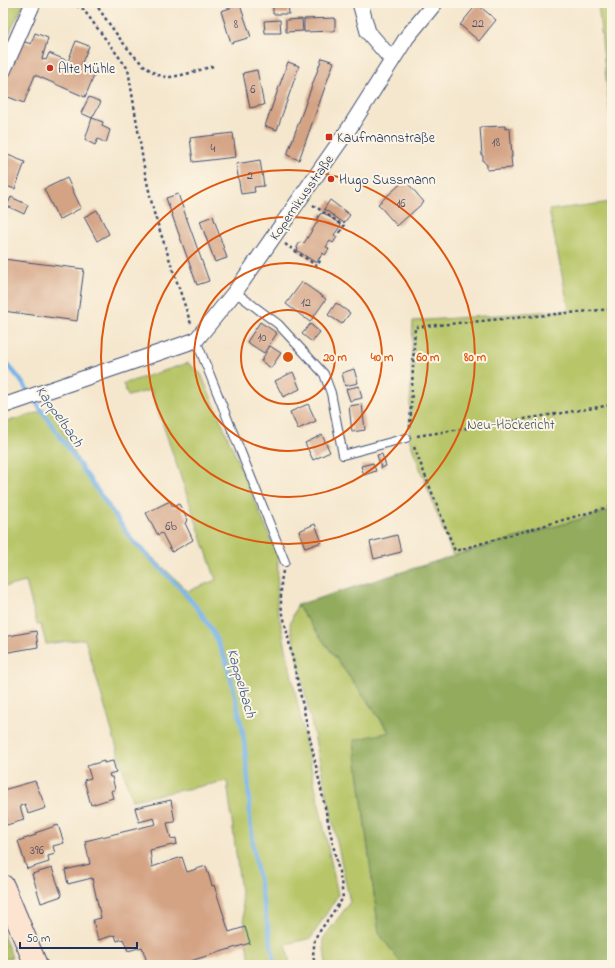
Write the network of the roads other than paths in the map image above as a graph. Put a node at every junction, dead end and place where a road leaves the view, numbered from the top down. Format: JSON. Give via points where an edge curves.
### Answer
{"nodes":[{"id":1,"x":33,"y":3,"type":"edge"},
{"id":2,"x":360,"y":3,"type":"edge"},
{"id":3,"x":435,"y":3,"type":"edge"},
{"id":4,"x":392,"y":60,"type":"junction"},
{"id":5,"x":3,"y":71,"type":"edge"},
{"id":6,"x":235,"y":292,"type":"junction"},
{"id":7,"x":196,"y":340,"type":"junction"},
{"id":8,"x":3,"y":406,"type":"edge"},
{"id":9,"x":408,"y":438,"type":"road end"},
{"id":10,"x":285,"y":562,"type":"road end"},
{"id":11,"x":3,"y":886,"type":"edge"},
{"id":12,"x":36,"y":965,"type":"edge"}],
"edges":[{"from":1,"to":5,"type":"street"},
{"from":2,"to":4,"type":"street","via":[[368,32]]},
{"from":3,"to":4,"type":"street","name":"Kopernikusstraße"},
{"from":4,"to":6,"type":"street","name":"Kopernikusstraße","via":[[350,127]]},
{"from":6,"to":7,"type":"street","name":"Kopernikusstraße"},
{"from":6,"to":9,"type":"lane","via":[[278,324],[324,374],[331,393],[343,455]]},
{"from":7,"to":8,"type":"street"},
{"from":7,"to":10,"type":"lane"},
{"from":11,"to":12,"type":"main road"}]}
